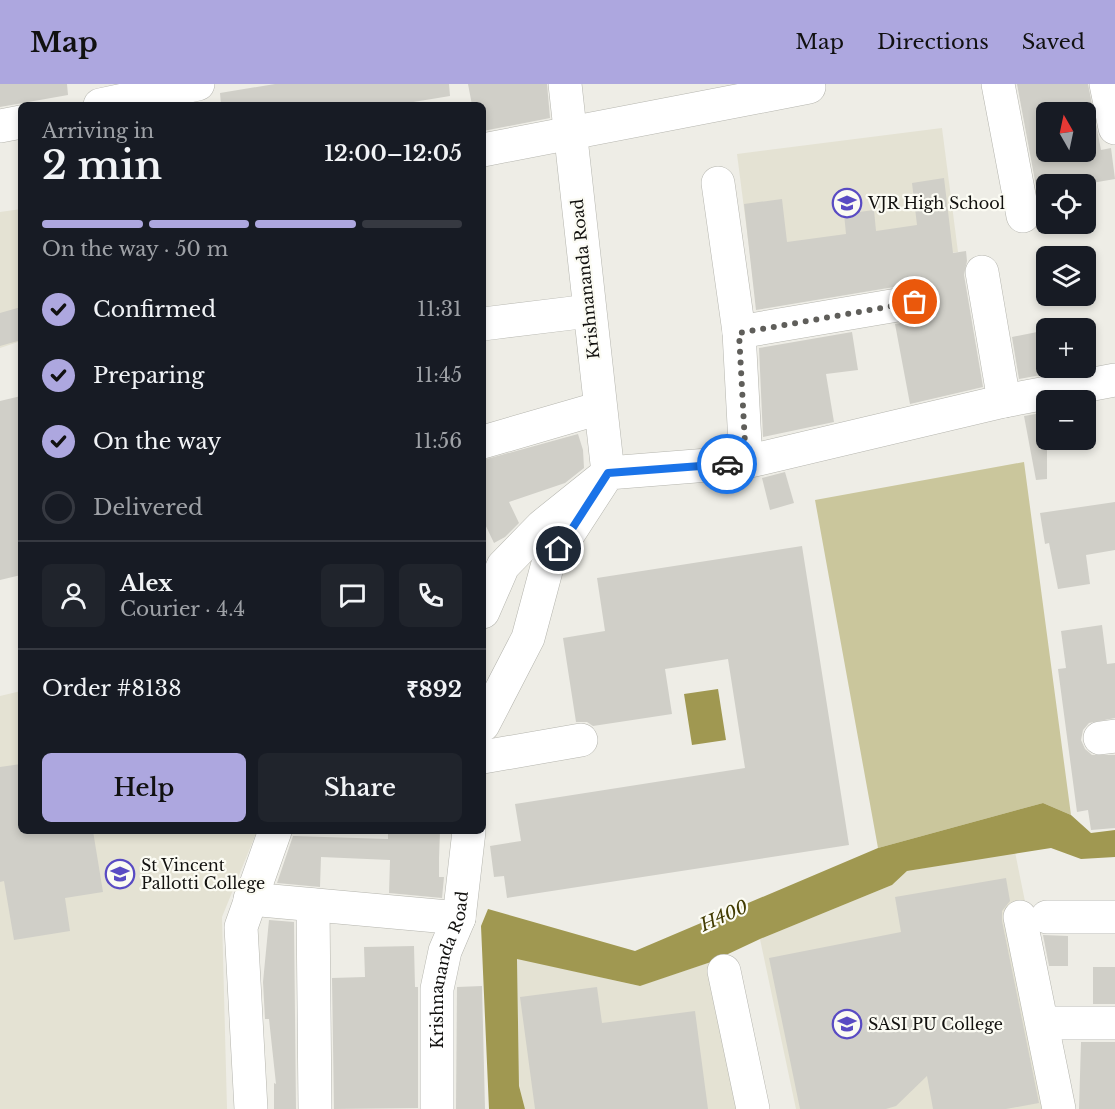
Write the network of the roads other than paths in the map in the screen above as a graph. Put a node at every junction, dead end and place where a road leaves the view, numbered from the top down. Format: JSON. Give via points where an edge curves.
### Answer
{"nodes":[{"id":1,"x":198,"y":84,"type":"edge"},
{"id":2,"x":565,"y":84,"type":"edge"},
{"id":3,"x":998,"y":84,"type":"edge"},
{"id":4,"x":1106,"y":84,"type":"edge"},
{"id":5,"x":809,"y":87,"type":"dead end"},
{"id":6,"x":114,"y":102,"type":"edge"},
{"id":7,"x":18,"y":123,"type":"edge"},
{"id":8,"x":0,"y":126,"type":"edge"},
{"id":9,"x":1115,"y":129,"type":"edge"},
{"id":10,"x":569,"y":132,"type":"junction"},
{"id":11,"x":486,"y":149,"type":"edge"},
{"id":12,"x":718,"y":183,"type":"dead end"},
{"id":13,"x":1023,"y":216,"type":"dead end"},
{"id":14,"x":982,"y":272,"type":"dead end"},
{"id":15,"x":915,"y":302,"type":"dead end"},
{"id":16,"x":589,"y":311,"type":"junction"},
{"id":17,"x":486,"y":324,"type":"edge"},
{"id":18,"x":739,"y":333,"type":"junction"},
{"id":19,"x":1115,"y":381,"type":"edge"},
{"id":20,"x":1004,"y":401,"type":"junction"},
{"id":21,"x":600,"y":408,"type":"junction"},
{"id":22,"x":486,"y":441,"type":"edge"},
{"id":23,"x":746,"y":462,"type":"junction"},
{"id":24,"x":608,"y":473,"type":"junction"},
{"id":25,"x":486,"y":605,"type":"edge"},
{"id":26,"x":486,"y":718,"type":"edge"},
{"id":27,"x":581,"y":740,"type":"dead end"},
{"id":28,"x":486,"y":756,"type":"edge"},
{"id":29,"x":274,"y":834,"type":"edge"},
{"id":30,"x":469,"y":834,"type":"edge"},
{"id":31,"x":250,"y":899,"type":"junction"},
{"id":32,"x":313,"y":905,"type":"junction"},
{"id":33,"x":1115,"y":917,"type":"edge"},
{"id":34,"x":459,"y":918,"type":"junction"},
{"id":35,"x":724,"y":971,"type":"dead end"},
{"id":36,"x":1055,"y":1023,"type":"dead end"},
{"id":37,"x":1115,"y":1023,"type":"edge"},
{"id":38,"x":251,"y":1109,"type":"edge"},
{"id":39,"x":315,"y":1109,"type":"edge"},
{"id":40,"x":437,"y":1109,"type":"edge"},
{"id":41,"x":753,"y":1109,"type":"edge"},
{"id":42,"x":1059,"y":1109,"type":"edge"}],
"edges":[{"from":1,"to":6,"type":"street"},
{"from":2,"to":10,"type":"street","name":"Krishnananda Road"},
{"from":3,"to":13,"type":"street"},
{"from":4,"to":9,"type":"street"},
{"from":5,"to":10,"type":"street"},
{"from":7,"to":8,"type":"street"},
{"from":10,"to":11,"type":"street"},
{"from":10,"to":16,"type":"street","name":"Krishnananda Road"},
{"from":12,"to":18,"type":"street"},
{"from":14,"to":20,"type":"street"},
{"from":15,"to":18,"type":"street"},
{"from":16,"to":17,"type":"street"},
{"from":16,"to":21,"type":"street","name":"Krishnananda Road"},
{"from":18,"to":23,"type":"street"},
{"from":19,"to":20,"type":"street"},
{"from":20,"to":23,"type":"street"},
{"from":21,"to":22,"type":"street"},
{"from":21,"to":24,"type":"street","name":"Krishnananda Road"},
{"from":23,"to":24,"type":"street"},
{"from":24,"to":25,"type":"street","via":[[542,526],[503,566]]},
{"from":24,"to":26,"type":"street","via":[[547,567],[528,638]]},
{"from":27,"to":28,"type":"street"},
{"from":29,"to":31,"type":"street"},
{"from":30,"to":34,"type":"street","name":"Krishnananda Road"},
{"from":31,"to":32,"type":"street"},
{"from":31,"to":38,"type":"street","via":[[241,927]]},
{"from":32,"to":34,"type":"street"},
{"from":32,"to":39,"type":"street"},
{"from":33,"to":42,"type":"street","via":[[1034,917]]},
{"from":34,"to":40,"type":"street","name":"Krishnananda Road","via":[[445,951],[437,989]]},
{"from":35,"to":41,"type":"street"},
{"from":36,"to":37,"type":"street"}]}
